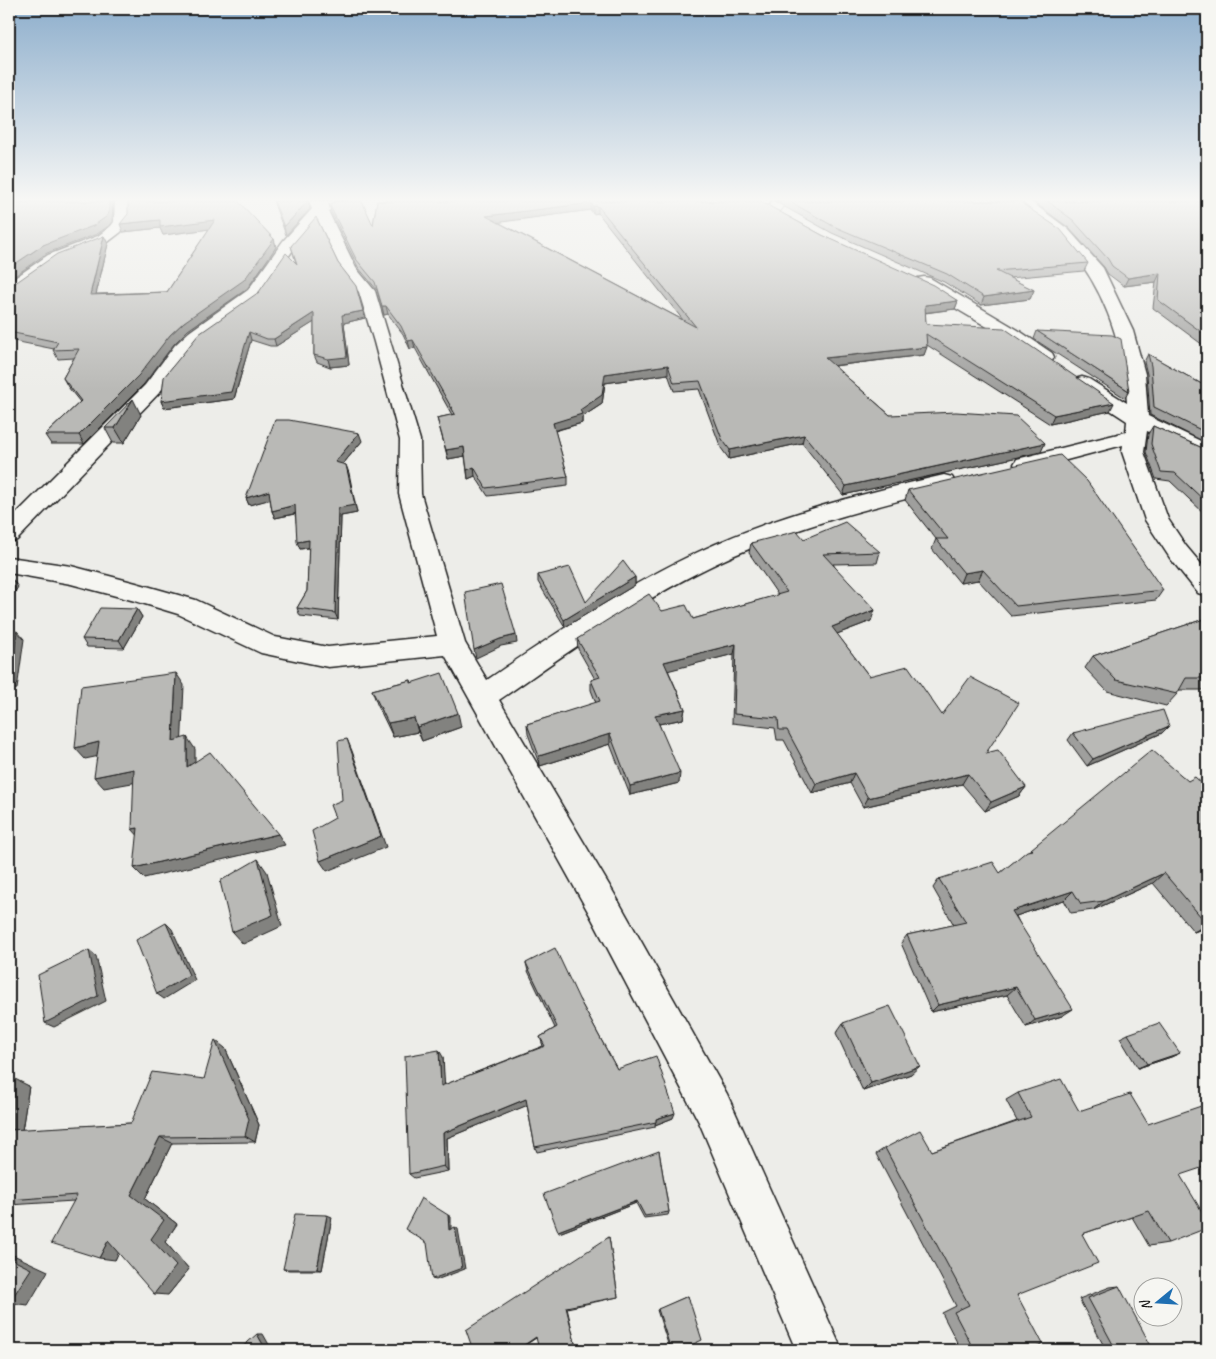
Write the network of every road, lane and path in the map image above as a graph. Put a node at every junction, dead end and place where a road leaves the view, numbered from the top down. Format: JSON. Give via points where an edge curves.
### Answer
{"nodes":[{"id":1,"x":46,"y":264,"type":"edge"},
{"id":2,"x":275,"y":264,"type":"edge"},
{"id":3,"x":348,"y":264,"type":"edge"},
{"id":4,"x":1092,"y":264,"type":"edge"},
{"id":5,"x":912,"y":277,"type":"edge"},
{"id":6,"x":9,"y":289,"type":"edge"},
{"id":7,"x":1137,"y":428,"type":"junction"},
{"id":8,"x":1207,"y":452,"type":"edge"},
{"id":9,"x":1002,"y":469,"type":"edge"},
{"id":10,"x":964,"y":478,"type":"edge"},
{"id":11,"x":9,"y":534,"type":"edge"},
{"id":12,"x":9,"y":565,"type":"edge"},
{"id":13,"x":1207,"y":587,"type":"edge"},
{"id":14,"x":452,"y":644,"type":"junction"},
{"id":15,"x":483,"y":697,"type":"junction"},
{"id":16,"x":819,"y":1350,"type":"edge"}],
"edges":[{"from":1,"to":6,"type":"street"},
{"from":2,"to":11,"type":"street","via":[[254,294],[195,336],[152,390]]},
{"from":3,"to":14,"type":"street","via":[[367,290],[410,440],[410,494]]},
{"from":4,"to":7,"type":"street","via":[[1124,331],[1135,374]]},
{"from":5,"to":7,"type":"street","via":[[1003,328]]},
{"from":7,"to":8,"type":"street"},
{"from":7,"to":9,"type":"street"},
{"from":7,"to":13,"type":"street","via":[[1132,452],[1157,520]]},
{"from":10,"to":15,"type":"street","via":[[805,518],[731,547],[676,574],[599,619]]},
{"from":12,"to":14,"type":"street","via":[[71,575],[136,592],[186,608],[270,646],[328,657]]},
{"from":14,"to":15,"type":"street"},
{"from":15,"to":16,"type":"street","via":[[603,906],[713,1108]]}]}
